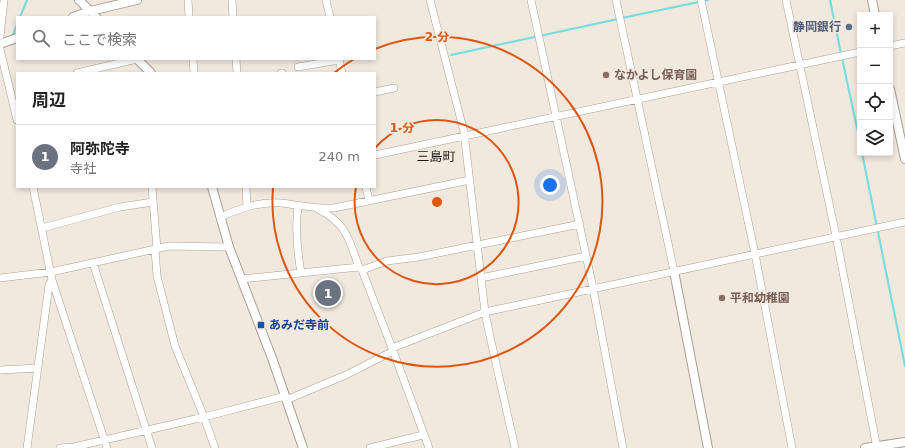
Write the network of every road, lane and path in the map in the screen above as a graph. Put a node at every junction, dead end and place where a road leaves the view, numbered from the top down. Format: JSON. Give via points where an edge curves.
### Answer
{"nodes":[{"id":1,"x":4,"y":0,"type":"edge"},
{"id":2,"x":79,"y":0,"type":"edge"},
{"id":3,"x":137,"y":0,"type":"edge"},
{"id":4,"x":188,"y":0,"type":"edge"},
{"id":5,"x":232,"y":0,"type":"edge"},
{"id":6,"x":326,"y":0,"type":"edge"},
{"id":7,"x":430,"y":0,"type":"edge"},
{"id":8,"x":531,"y":0,"type":"edge"},
{"id":9,"x":616,"y":0,"type":"edge"},
{"id":10,"x":701,"y":0,"type":"edge"},
{"id":11,"x":786,"y":0,"type":"edge"},
{"id":12,"x":872,"y":0,"type":"edge"},
{"id":13,"x":90,"y":11,"type":"junction"},
{"id":14,"x":874,"y":12,"type":"edge"},
{"id":15,"x":1,"y":13,"type":"edge"},
{"id":16,"x":76,"y":16,"type":"edge"},
{"id":17,"x":95,"y":16,"type":"edge"},
{"id":18,"x":189,"y":16,"type":"edge"},
{"id":19,"x":233,"y":16,"type":"edge"},
{"id":20,"x":330,"y":16,"type":"edge"},
{"id":21,"x":0,"y":36,"type":"edge"},
{"id":22,"x":16,"y":38,"type":"edge"},
{"id":23,"x":905,"y":43,"type":"edge"},
{"id":24,"x":0,"y":44,"type":"edge"},
{"id":25,"x":893,"y":45,"type":"edge"},
{"id":26,"x":0,"y":49,"type":"edge"},
{"id":27,"x":857,"y":53,"type":"edge"},
{"id":28,"x":133,"y":60,"type":"edge"},
{"id":29,"x":138,"y":60,"type":"edge"},
{"id":30,"x":193,"y":60,"type":"edge"},
{"id":31,"x":236,"y":60,"type":"edge"},
{"id":32,"x":334,"y":60,"type":"edge"},
{"id":33,"x":339,"y":60,"type":"edge"},
{"id":34,"x":800,"y":65,"type":"junction"},
{"id":35,"x":298,"y":67,"type":"dead end"},
{"id":36,"x":81,"y":72,"type":"edge"},
{"id":37,"x":149,"y":72,"type":"edge"},
{"id":38,"x":194,"y":72,"type":"edge"},
{"id":39,"x":237,"y":72,"type":"edge"},
{"id":40,"x":342,"y":72,"type":"edge"},
{"id":41,"x":719,"y":82,"type":"junction"},
{"id":42,"x":13,"y":88,"type":"edge"},
{"id":43,"x":394,"y":88,"type":"dead end"},
{"id":44,"x":376,"y":92,"type":"edge"},
{"id":45,"x":893,"y":99,"type":"edge"},
{"id":46,"x":637,"y":100,"type":"junction"},
{"id":47,"x":16,"y":112,"type":"edge"},
{"id":48,"x":556,"y":117,"type":"junction"},
{"id":49,"x":902,"y":129,"type":"edge"},
{"id":50,"x":464,"y":136,"type":"junction"},
{"id":51,"x":376,"y":155,"type":"edge"},
{"id":52,"x":905,"y":158,"type":"edge"},
{"id":53,"x":470,"y":180,"type":"junction"},
{"id":54,"x":33,"y":188,"type":"edge"},
{"id":55,"x":152,"y":188,"type":"edge"},
{"id":56,"x":212,"y":188,"type":"edge"},
{"id":57,"x":246,"y":188,"type":"edge"},
{"id":58,"x":366,"y":188,"type":"edge"},
{"id":59,"x":369,"y":201,"type":"junction"},
{"id":60,"x":153,"y":202,"type":"junction"},
{"id":61,"x":298,"y":206,"type":"junction"},
{"id":62,"x":247,"y":207,"type":"junction"},
{"id":63,"x":318,"y":209,"type":"junction"},
{"id":64,"x":220,"y":216,"type":"junction"},
{"id":65,"x":905,"y":222,"type":"edge"},
{"id":66,"x":580,"y":224,"type":"junction"},
{"id":67,"x":42,"y":228,"type":"junction"},
{"id":68,"x":836,"y":236,"type":"junction"},
{"id":69,"x":477,"y":245,"type":"junction"},
{"id":70,"x":229,"y":247,"type":"junction"},
{"id":71,"x":156,"y":249,"type":"junction"},
{"id":72,"x":755,"y":254,"type":"junction"},
{"id":73,"x":586,"y":256,"type":"junction"},
{"id":74,"x":93,"y":263,"type":"junction"},
{"id":75,"x":360,"y":268,"type":"junction"},
{"id":76,"x":674,"y":271,"type":"junction"},
{"id":77,"x":301,"y":273,"type":"junction"},
{"id":78,"x":52,"y":276,"type":"junction"},
{"id":79,"x":0,"y":278,"type":"edge"},
{"id":80,"x":481,"y":278,"type":"junction"},
{"id":81,"x":241,"y":279,"type":"junction"},
{"id":82,"x":593,"y":288,"type":"junction"},
{"id":83,"x":485,"y":312,"type":"junction"},
{"id":84,"x":393,"y":349,"type":"junction"},
{"id":85,"x":38,"y":368,"type":"junction"},
{"id":86,"x":0,"y":370,"type":"edge"},
{"id":87,"x":286,"y":398,"type":"junction"},
{"id":88,"x":204,"y":417,"type":"junction"},
{"id":89,"x":146,"y":430,"type":"junction"},
{"id":90,"x":423,"y":435,"type":"junction"},
{"id":91,"x":104,"y":440,"type":"junction"},
{"id":92,"x":905,"y":442,"type":"edge"},
{"id":93,"x":877,"y":447,"type":"edge"},
{"id":94,"x":27,"y":448,"type":"edge"},
{"id":95,"x":60,"y":448,"type":"edge"},
{"id":96,"x":107,"y":448,"type":"edge"},
{"id":97,"x":152,"y":448,"type":"edge"},
{"id":98,"x":215,"y":448,"type":"edge"},
{"id":99,"x":303,"y":448,"type":"edge"},
{"id":100,"x":370,"y":448,"type":"edge"},
{"id":101,"x":428,"y":448,"type":"edge"},
{"id":102,"x":515,"y":448,"type":"edge"},
{"id":103,"x":623,"y":448,"type":"edge"},
{"id":104,"x":708,"y":448,"type":"edge"},
{"id":105,"x":792,"y":448,"type":"edge"},
{"id":106,"x":865,"y":448,"type":"edge"}],
"edges":[{"from":1,"to":15,"type":"street"},
{"from":2,"to":13,"type":"street"},
{"from":3,"to":13,"type":"street"},
{"from":4,"to":18,"type":"street"},
{"from":5,"to":19,"type":"street"},
{"from":6,"to":20,"type":"street"},
{"from":7,"to":50,"type":"street"},
{"from":8,"to":48,"type":"street"},
{"from":9,"to":46,"type":"street"},
{"from":10,"to":41,"type":"street"},
{"from":11,"to":34,"type":"street"},
{"from":12,"to":14,"type":"street"},
{"from":13,"to":16,"type":"street"},
{"from":13,"to":17,"type":"street"},
{"from":15,"to":21,"type":"street"},
{"from":22,"to":24,"type":"street"},
{"from":23,"to":25,"type":"street"},
{"from":26,"to":42,"type":"street"},
{"from":27,"to":34,"type":"street"},
{"from":28,"to":36,"type":"street"},
{"from":29,"to":37,"type":"street"},
{"from":30,"to":38,"type":"street"},
{"from":31,"to":39,"type":"street"},
{"from":32,"to":35,"type":"street"},
{"from":33,"to":40,"type":"street"},
{"from":34,"to":41,"type":"street"},
{"from":34,"to":68,"type":"street"},
{"from":41,"to":46,"type":"street"},
{"from":41,"to":72,"type":"street"},
{"from":42,"to":47,"type":"street"},
{"from":43,"to":44,"type":"street"},
{"from":45,"to":49,"type":"street"},
{"from":46,"to":48,"type":"street"},
{"from":46,"to":76,"type":"street"},
{"from":48,"to":50,"type":"street"},
{"from":48,"to":66,"type":"street"},
{"from":49,"to":52,"type":"street"},
{"from":50,"to":51,"type":"street"},
{"from":50,"to":53,"type":"street"},
{"from":53,"to":59,"type":"street"},
{"from":53,"to":69,"type":"street"},
{"from":54,"to":67,"type":"street"},
{"from":55,"to":60,"type":"street"},
{"from":56,"to":64,"type":"street"},
{"from":57,"to":62,"type":"street"},
{"from":58,"to":59,"type":"street"},
{"from":59,"to":63,"type":"street"},
{"from":60,"to":67,"type":"street","via":[[120,207]]},
{"from":60,"to":71,"type":"street"},
{"from":61,"to":62,"type":"street","via":[[280,203]]},
{"from":61,"to":63,"type":"street"},
{"from":61,"to":77,"type":"street","via":[[296,227]]},
{"from":62,"to":64,"type":"street"},
{"from":63,"to":75,"type":"street","via":[[346,231]]},
{"from":64,"to":70,"type":"street"},
{"from":65,"to":68,"type":"street"},
{"from":66,"to":69,"type":"street"},
{"from":66,"to":73,"type":"street"},
{"from":67,"to":78,"type":"street"},
{"from":68,"to":72,"type":"street"},
{"from":68,"to":93,"type":"street"},
{"from":69,"to":75,"type":"street"},
{"from":69,"to":80,"type":"street"},
{"from":70,"to":71,"type":"street","via":[[169,246]]},
{"from":70,"to":81,"type":"street"},
{"from":71,"to":74,"type":"street"},
{"from":71,"to":88,"type":"street","via":[[158,282],[175,346]]},
{"from":72,"to":76,"type":"street"},
{"from":72,"to":105,"type":"street"},
{"from":73,"to":80,"type":"street"},
{"from":73,"to":82,"type":"street"},
{"from":74,"to":78,"type":"street"},
{"from":74,"to":89,"type":"street"},
{"from":75,"to":77,"type":"street"},
{"from":75,"to":84,"type":"street"},
{"from":76,"to":82,"type":"street"},
{"from":76,"to":104,"type":"street"},
{"from":77,"to":81,"type":"street"},
{"from":78,"to":79,"type":"street"},
{"from":78,"to":85,"type":"street"},
{"from":78,"to":91,"type":"street"},
{"from":80,"to":83,"type":"street"},
{"from":81,"to":87,"type":"street"},
{"from":82,"to":83,"type":"street"},
{"from":82,"to":103,"type":"street"},
{"from":83,"to":84,"type":"street"},
{"from":83,"to":102,"type":"street"},
{"from":84,"to":87,"type":"street","via":[[346,374]]},
{"from":84,"to":90,"type":"street"},
{"from":85,"to":86,"type":"street"},
{"from":85,"to":94,"type":"street"},
{"from":87,"to":88,"type":"street"},
{"from":87,"to":99,"type":"street"},
{"from":88,"to":89,"type":"street"},
{"from":88,"to":98,"type":"street"},
{"from":89,"to":91,"type":"street"},
{"from":89,"to":97,"type":"street"},
{"from":90,"to":100,"type":"street"},
{"from":90,"to":101,"type":"street"},
{"from":91,"to":95,"type":"street"},
{"from":91,"to":96,"type":"street"},
{"from":92,"to":93,"type":"street"},
{"from":93,"to":106,"type":"street"}]}
